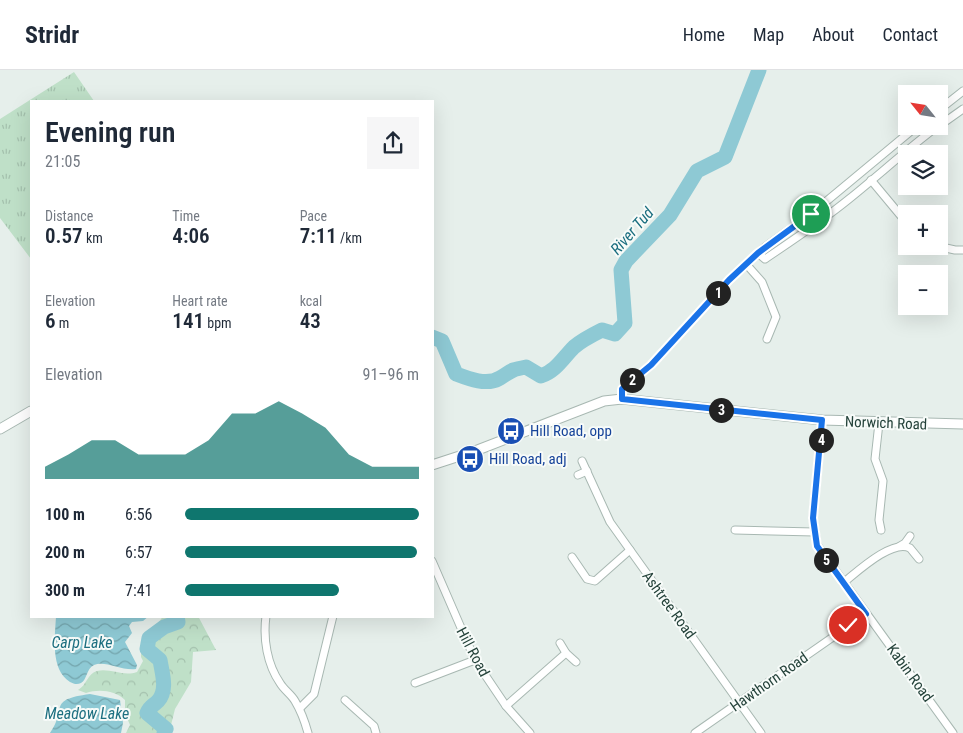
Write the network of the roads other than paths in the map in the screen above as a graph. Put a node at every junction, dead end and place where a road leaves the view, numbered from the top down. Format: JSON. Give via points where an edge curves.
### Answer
{"nodes":[{"id":1,"x":963,"y":91,"type":"edge"},
{"id":2,"x":948,"y":103,"type":"edge"},
{"id":3,"x":963,"y":109,"type":"edge"},
{"id":4,"x":948,"y":120,"type":"edge"},
{"id":5,"x":906,"y":135,"type":"edge"},
{"id":6,"x":927,"y":135,"type":"edge"},
{"id":7,"x":872,"y":180,"type":"junction"},
{"id":8,"x":898,"y":212,"type":"edge"},
{"id":9,"x":948,"y":248,"type":"edge"},
{"id":10,"x":963,"y":250,"type":"edge"},
{"id":11,"x":758,"y":253,"type":"junction"},
{"id":12,"x":746,"y":264,"type":"junction"},
{"id":13,"x":767,"y":339,"type":"dead end"},
{"id":14,"x":622,"y":399,"type":"junction"},
{"id":15,"x":30,"y":412,"type":"edge"},
{"id":16,"x":822,"y":420,"type":"junction"},
{"id":17,"x":879,"y":423,"type":"junction"},
{"id":18,"x":963,"y":424,"type":"edge"},
{"id":19,"x":0,"y":429,"type":"edge"},
{"id":20,"x":582,"y":461,"type":"dead end"},
{"id":21,"x":434,"y":464,"type":"edge"},
{"id":22,"x":587,"y":471,"type":"junction"},
{"id":23,"x":578,"y":475,"type":"dead end"},
{"id":24,"x":735,"y":530,"type":"dead end"},
{"id":25,"x":881,"y":530,"type":"dead end"},
{"id":26,"x":814,"y":532,"type":"junction"},
{"id":27,"x":910,"y":536,"type":"dead end"},
{"id":28,"x":898,"y":547,"type":"junction"},
{"id":29,"x":630,"y":550,"type":"junction"},
{"id":30,"x":572,"y":556,"type":"dead end"},
{"id":31,"x":919,"y":559,"type":"dead end"},
{"id":32,"x":434,"y":566,"type":"edge"},
{"id":33,"x":843,"y":583,"type":"junction"},
{"id":34,"x":866,"y":614,"type":"junction"},
{"id":35,"x":266,"y":618,"type":"edge"},
{"id":36,"x":333,"y":618,"type":"edge"},
{"id":37,"x":560,"y":643,"type":"dead end"},
{"id":38,"x":566,"y":653,"type":"junction"},
{"id":39,"x":475,"y":660,"type":"junction"},
{"id":40,"x":576,"y":662,"type":"dead end"},
{"id":41,"x":415,"y":682,"type":"dead end"},
{"id":42,"x":345,"y":700,"type":"dead end"},
{"id":43,"x":740,"y":703,"type":"junction"},
{"id":44,"x":506,"y":706,"type":"junction"},
{"id":45,"x":300,"y":708,"type":"junction"},
{"id":46,"x":308,"y":733,"type":"edge"},
{"id":47,"x":376,"y":733,"type":"edge"},
{"id":48,"x":530,"y":733,"type":"edge"},
{"id":49,"x":695,"y":733,"type":"edge"},
{"id":50,"x":761,"y":733,"type":"edge"},
{"id":51,"x":953,"y":733,"type":"edge"}],
"edges":[{"from":1,"to":2,"type":"street"},
{"from":3,"to":4,"type":"street"},
{"from":5,"to":11,"type":"street","via":[[811,214]]},
{"from":6,"to":7,"type":"street"},
{"from":7,"to":8,"type":"street"},
{"from":7,"to":11,"type":"street","via":[[776,252],[765,259]]},
{"from":9,"to":10,"type":"street"},
{"from":11,"to":12,"type":"street"},
{"from":12,"to":13,"type":"street","via":[[762,282],[776,317]]},
{"from":12,"to":14,"type":"street","via":[[651,365],[622,389]]},
{"from":14,"to":16,"type":"street","name":"Norwich Road"},
{"from":14,"to":21,"type":"street","name":"Norwich Road","via":[[604,401]]},
{"from":15,"to":19,"type":"street"},
{"from":16,"to":17,"type":"street","name":"Norwich Road"},
{"from":16,"to":26,"type":"street","name":"Kabin Road"},
{"from":17,"to":18,"type":"street","name":"Norwich Road"},
{"from":17,"to":25,"type":"street","via":[[875,459],[883,481]]},
{"from":20,"to":22,"type":"street","name":"Ashtree Road"},
{"from":22,"to":23,"type":"street"},
{"from":22,"to":29,"type":"street","name":"Ashtree Road","via":[[610,522]]},
{"from":24,"to":26,"type":"street"},
{"from":26,"to":33,"type":"street","name":"Kabin Road","via":[[817,546]]},
{"from":27,"to":28,"type":"street"},
{"from":28,"to":31,"type":"street","via":[[910,548]]},
{"from":28,"to":33,"type":"street","via":[[879,555]]},
{"from":29,"to":30,"type":"street","via":[[595,581],[587,579]]},
{"from":29,"to":43,"type":"street","name":"Ashtree Road"},
{"from":32,"to":39,"type":"street","name":"Hill Road"},
{"from":33,"to":34,"type":"street","name":"Kabin Road"},
{"from":34,"to":43,"type":"street","name":"Hawthorn Road"},
{"from":34,"to":51,"type":"street","name":"Kabin Road"},
{"from":35,"to":45,"type":"street","via":[[264,640],[271,665],[280,684]]},
{"from":36,"to":45,"type":"street","via":[[314,694]]},
{"from":37,"to":38,"type":"street"},
{"from":38,"to":40,"type":"street"},
{"from":38,"to":44,"type":"street"},
{"from":39,"to":41,"type":"street"},
{"from":39,"to":44,"type":"street","name":"Hill Road"},
{"from":42,"to":47,"type":"street","via":[[374,726]]},
{"from":43,"to":49,"type":"street","name":"Hawthorn Road"},
{"from":43,"to":50,"type":"street","name":"Ashtree Road"},
{"from":44,"to":48,"type":"street","name":"Hill Road"},
{"from":45,"to":46,"type":"street"}]}
